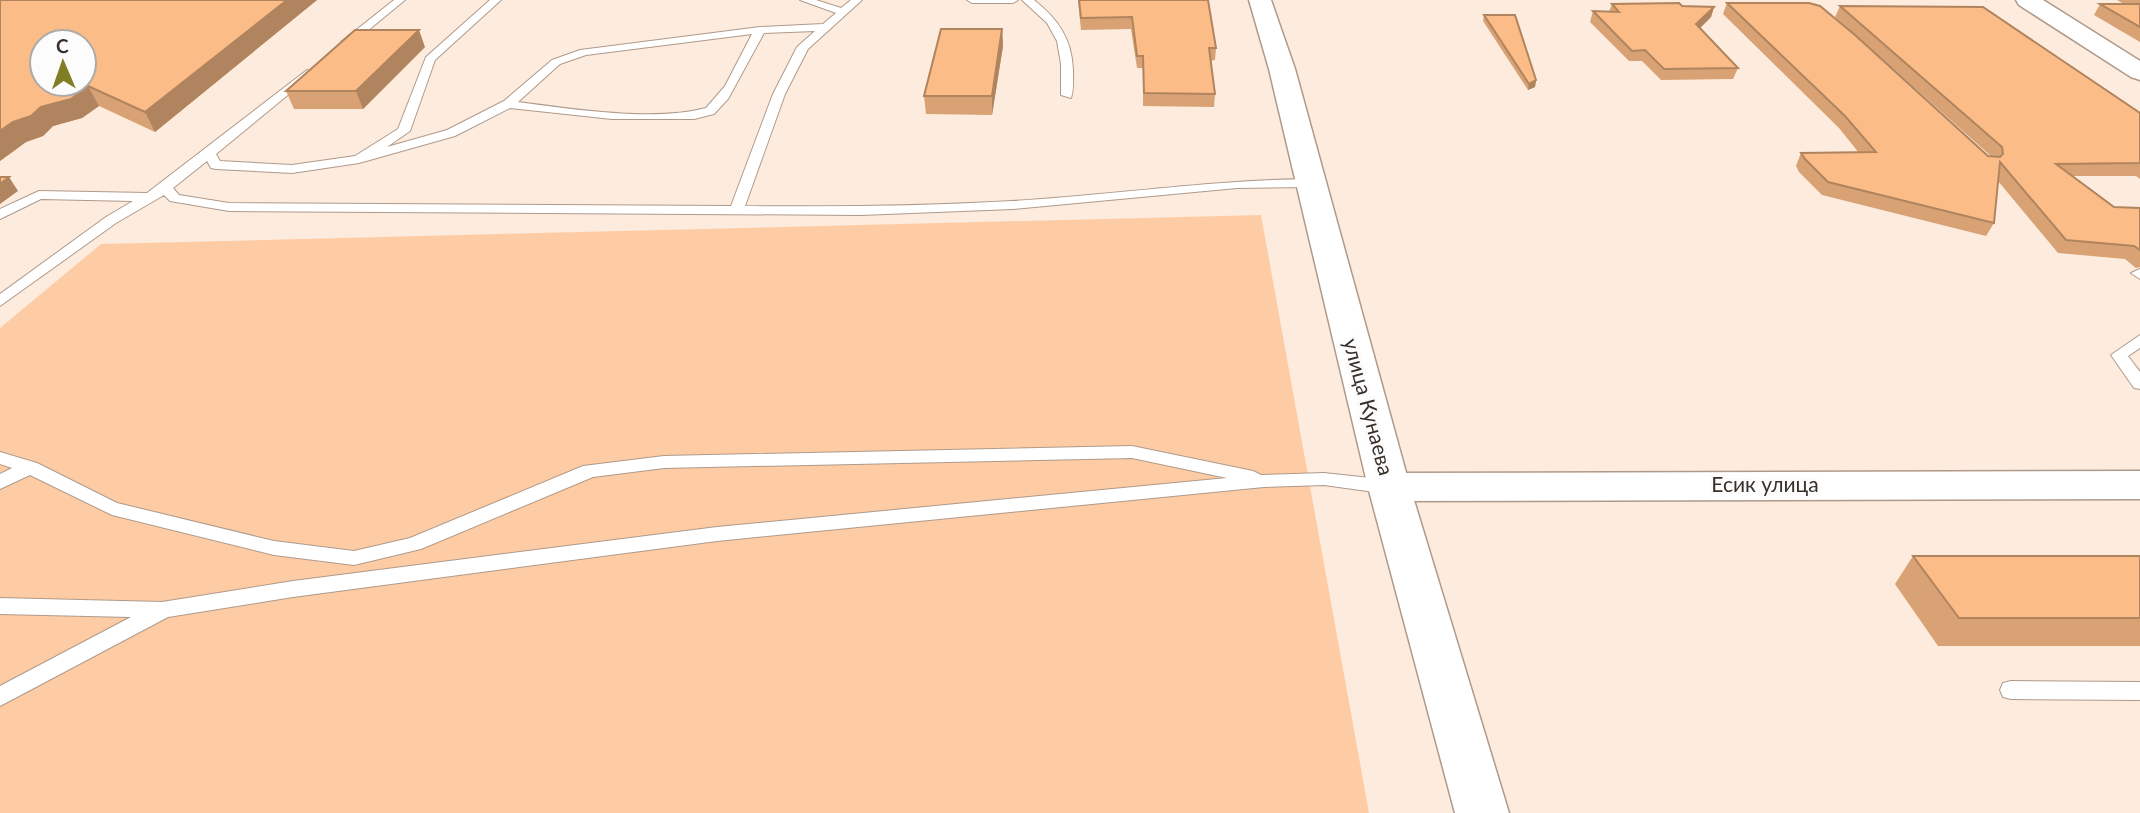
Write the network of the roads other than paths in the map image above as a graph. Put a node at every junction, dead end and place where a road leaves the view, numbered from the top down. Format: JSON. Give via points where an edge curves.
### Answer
{"nodes":[{"id":1,"x":400,"y":0,"type":"edge"},
{"id":2,"x":496,"y":0,"type":"edge"},
{"id":3,"x":805,"y":0,"type":"edge"},
{"id":4,"x":857,"y":0,"type":"edge"},
{"id":5,"x":873,"y":0,"type":"edge"},
{"id":6,"x":972,"y":0,"type":"edge"},
{"id":7,"x":1013,"y":0,"type":"edge"},
{"id":8,"x":1027,"y":0,"type":"edge"},
{"id":9,"x":1260,"y":0,"type":"edge"},
{"id":10,"x":2027,"y":0,"type":"edge"},
{"id":11,"x":843,"y":12,"type":"junction"},
{"id":12,"x":825,"y":26,"type":"junction"},
{"id":13,"x":760,"y":30,"type":"junction"},
{"id":14,"x":336,"y":51,"type":"edge"},
{"id":15,"x":315,"y":68,"type":"edge"},
{"id":16,"x":2140,"y":72,"type":"edge"},
{"id":17,"x":1067,"y":95,"type":"dead end"},
{"id":18,"x":508,"y":104,"type":"junction"},
{"id":19,"x":208,"y":152,"type":"junction"},
{"id":20,"x":359,"y":159,"type":"junction"},
{"id":21,"x":1310,"y":183,"type":"junction"},
{"id":22,"x":165,"y":188,"type":"junction"},
{"id":23,"x":151,"y":197,"type":"junction"},
{"id":24,"x":737,"y":210,"type":"junction"},
{"id":25,"x":0,"y":215,"type":"edge"},
{"id":26,"x":0,"y":301,"type":"edge"},
{"id":27,"x":2140,"y":340,"type":"edge"},
{"id":28,"x":2140,"y":384,"type":"edge"},
{"id":29,"x":0,"y":458,"type":"edge"},
{"id":30,"x":30,"y":467,"type":"junction"},
{"id":31,"x":1274,"y":481,"type":"junction"},
{"id":32,"x":0,"y":482,"type":"edge"},
{"id":33,"x":2140,"y":485,"type":"edge"},
{"id":34,"x":1389,"y":487,"type":"junction"},
{"id":35,"x":0,"y":606,"type":"edge"},
{"id":36,"x":162,"y":610,"type":"junction"},
{"id":37,"x":2011,"y":690,"type":"dead end"},
{"id":38,"x":2140,"y":691,"type":"edge"},
{"id":39,"x":0,"y":697,"type":"edge"},
{"id":40,"x":1482,"y":813,"type":"edge"}],
"edges":[{"from":1,"to":14,"type":"lane"},
{"from":2,"to":20,"type":"lane","via":[[430,59],[404,131]]},
{"from":3,"to":11,"type":"lane"},
{"from":4,"to":5,"type":"lane"},
{"from":4,"to":11,"type":"lane"},
{"from":6,"to":7,"type":"lane"},
{"from":8,"to":17,"type":"lane","via":[[1045,12],[1063,36]]},
{"from":9,"to":21,"type":"main road","name":"улица Кунаева"},
{"from":10,"to":16,"type":"main road"},
{"from":11,"to":12,"type":"lane"},
{"from":12,"to":13,"type":"lane"},
{"from":12,"to":24,"type":"lane","via":[[803,47],[779,94]]},
{"from":13,"to":18,"type":"lane","via":[[584,52],[556,62]]},
{"from":13,"to":18,"type":"lane","via":[[733,83],[710,111],[682,116],[574,113]]},
{"from":15,"to":19,"type":"lane"},
{"from":18,"to":20,"type":"lane","via":[[451,133]]},
{"from":19,"to":20,"type":"lane","via":[[216,165],[292,169]]},
{"from":19,"to":22,"type":"lane"},
{"from":21,"to":24,"type":"lane","via":[[1237,184],[1013,205]]},
{"from":21,"to":34,"type":"main road","name":"улица Кунаева"},
{"from":22,"to":23,"type":"lane"},
{"from":22,"to":24,"type":"lane","via":[[175,198],[229,206]]},
{"from":23,"to":25,"type":"lane","via":[[39,195]]},
{"from":23,"to":26,"type":"lane","via":[[111,220]]},
{"from":27,"to":28,"type":"lane","via":[[2119,355]]},
{"from":29,"to":30,"type":"lane"},
{"from":30,"to":31,"type":"lane","via":[[112,508],[274,548],[354,558],[414,544],[590,471],[664,462],[1132,452]]},
{"from":30,"to":32,"type":"lane"},
{"from":31,"to":34,"type":"lane","via":[[1324,479]]},
{"from":31,"to":36,"type":"lane","via":[[703,536]]},
{"from":33,"to":34,"type":"main road","name":"Есик улица"},
{"from":34,"to":40,"type":"main road","name":"улица Кунаева"},
{"from":35,"to":36,"type":"lane"},
{"from":36,"to":39,"type":"lane"},
{"from":37,"to":38,"type":"lane"}]}
